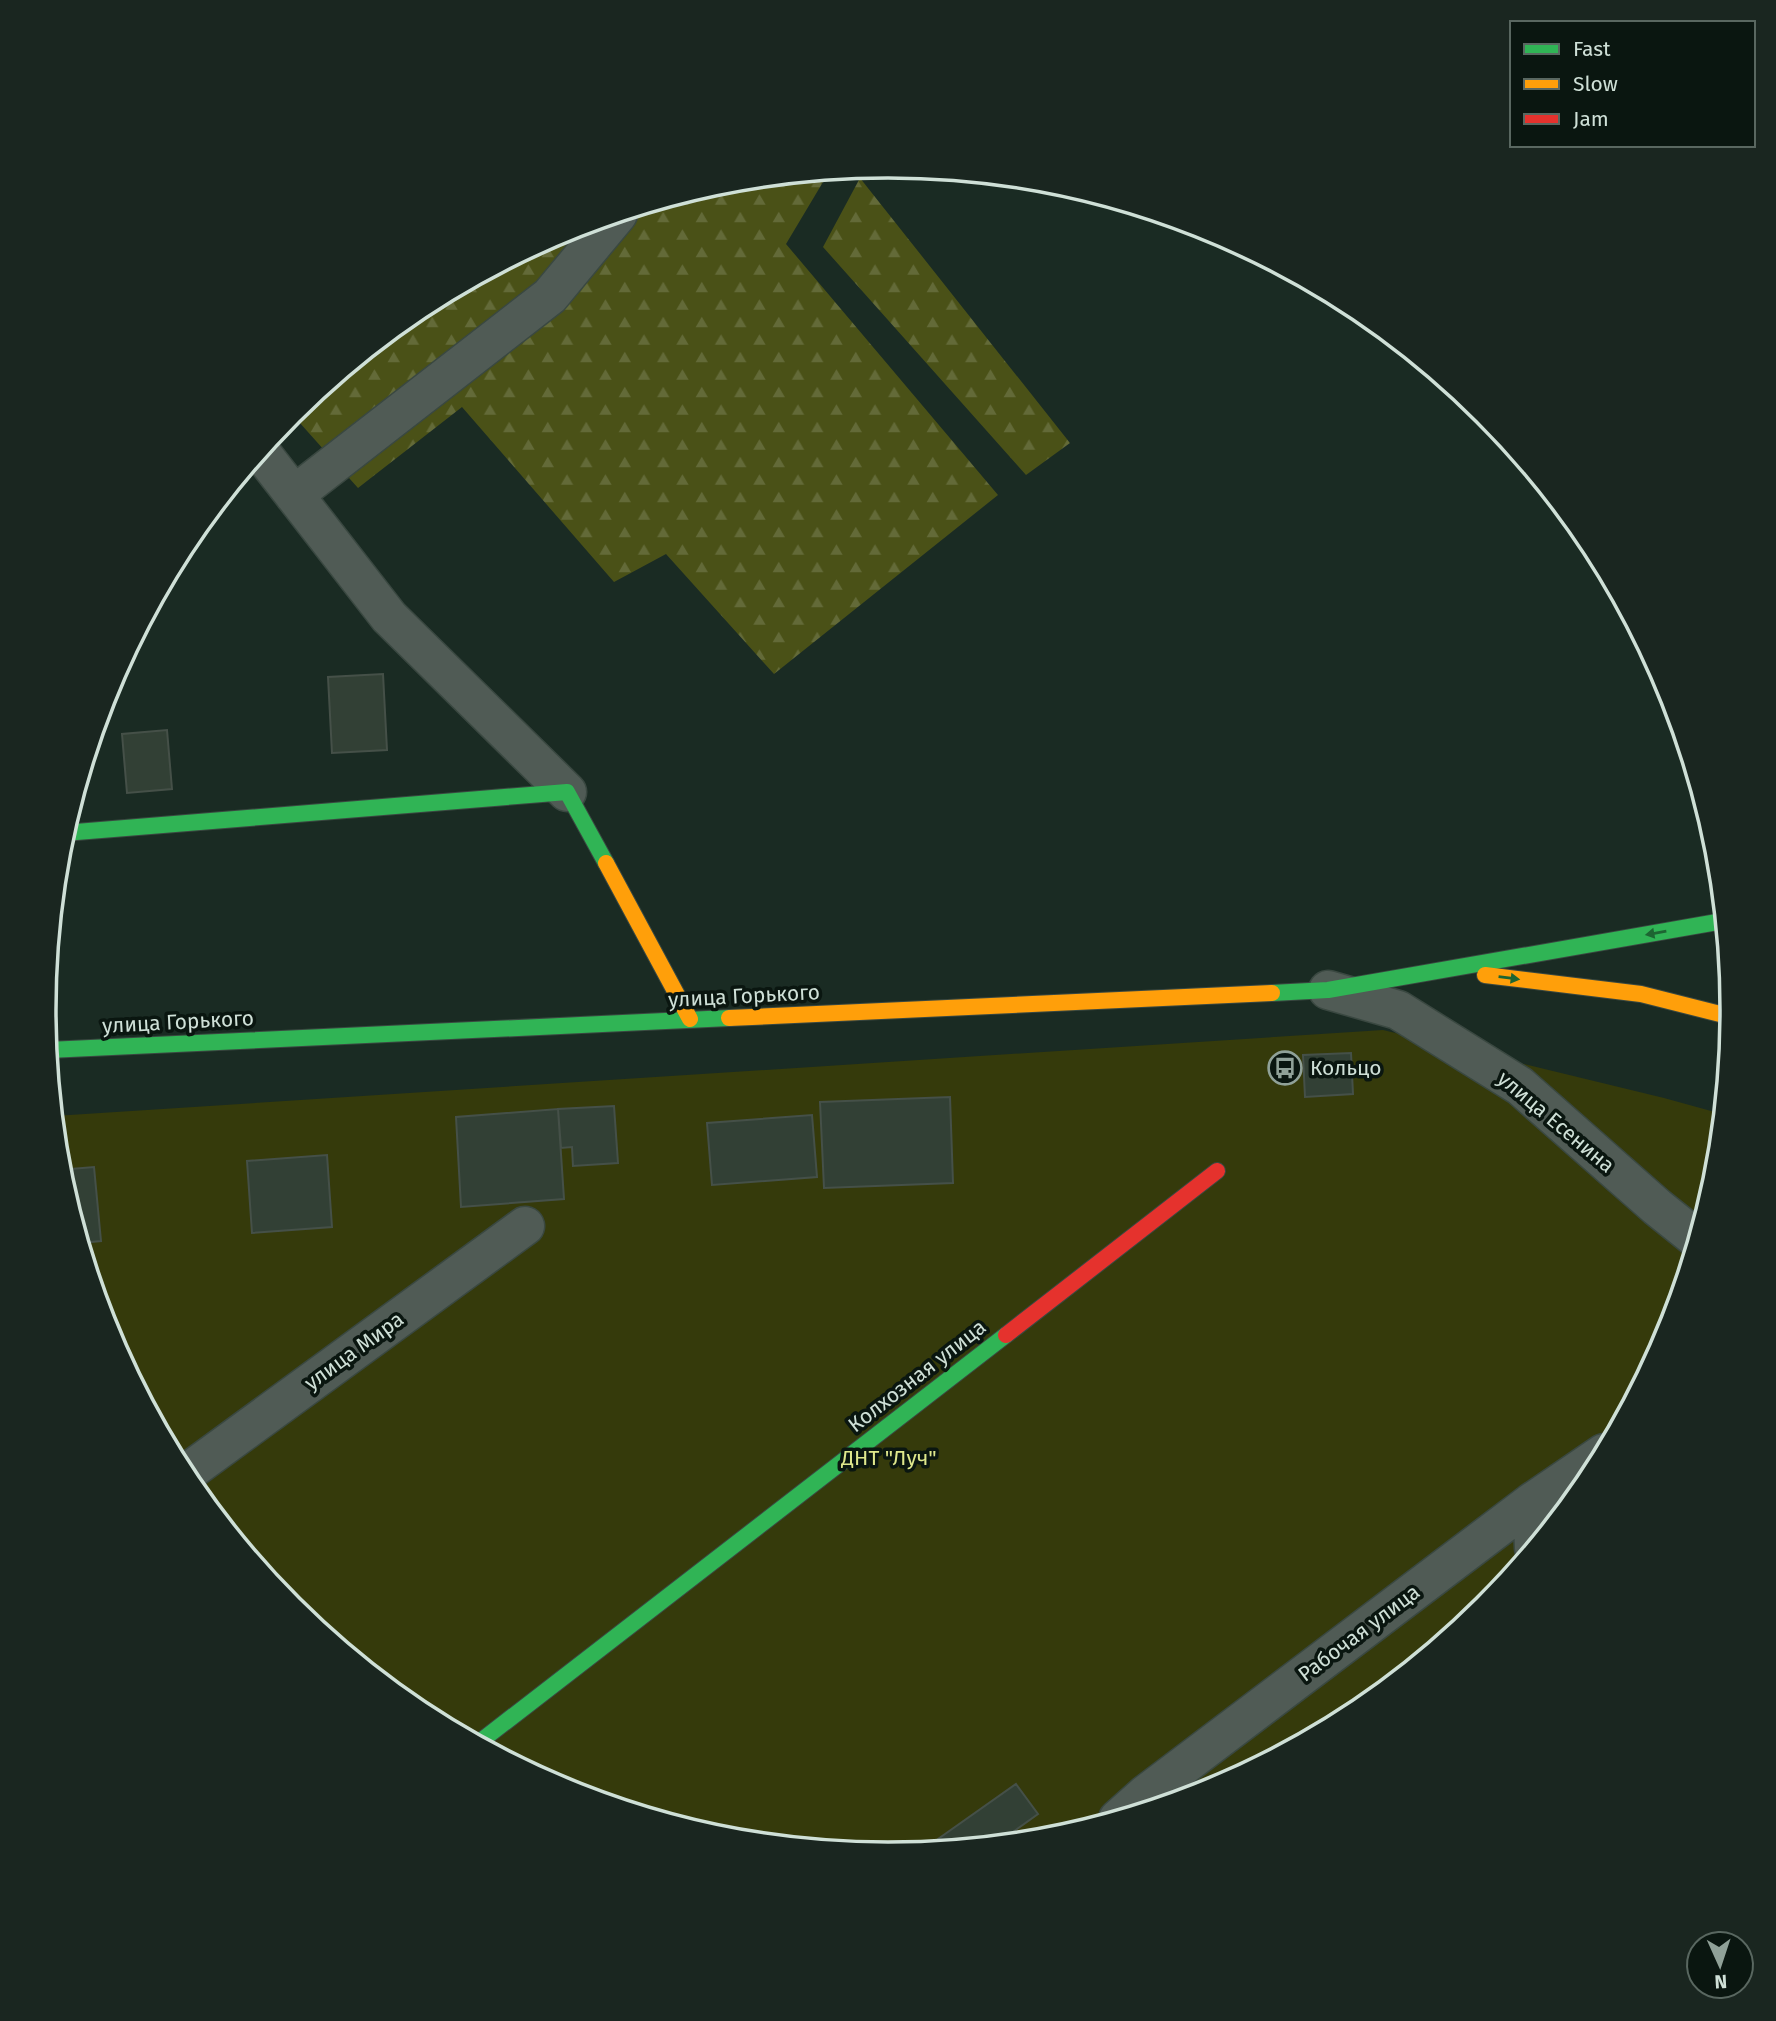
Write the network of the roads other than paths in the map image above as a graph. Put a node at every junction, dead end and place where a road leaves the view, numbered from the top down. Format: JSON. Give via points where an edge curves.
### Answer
{"nodes":[{"id":1,"x":606,"y":229,"type":"edge"},
{"id":2,"x":266,"y":458,"type":"edge"},
{"id":3,"x":294,"y":495,"type":"junction"},
{"id":4,"x":567,"y":792,"type":"junction"},
{"id":5,"x":76,"y":832,"type":"edge"},
{"id":6,"x":1715,"y":922,"type":"edge"},
{"id":7,"x":1441,"y":970,"type":"junction"},
{"id":8,"x":1328,"y":990,"type":"junction"},
{"id":9,"x":1720,"y":1013,"type":"edge"},
{"id":10,"x":690,"y":1019,"type":"junction"},
{"id":11,"x":57,"y":1050,"type":"edge"},
{"id":12,"x":1217,"y":1171,"type":"dead end"},
{"id":13,"x":525,"y":1226,"type":"dead end"},
{"id":14,"x":1690,"y":1233,"type":"edge"},
{"id":15,"x":1584,"y":1467,"type":"edge"},
{"id":16,"x":193,"y":1468,"type":"edge"},
{"id":17,"x":1532,"y":1502,"type":"junction"},
{"id":18,"x":1533,"y":1535,"type":"edge"},
{"id":19,"x":485,"y":1738,"type":"edge"},
{"id":20,"x":1147,"y":1801,"type":"edge"}],
"edges":[{"from":1,"to":3,"type":"street","via":[[550,296]]},
{"from":2,"to":3,"type":"street"},
{"from":3,"to":4,"type":"street","via":[[389,617]]},
{"from":4,"to":5,"type":"main road"},
{"from":4,"to":10,"type":"main road"},
{"from":6,"to":7,"type":"main road","name":"улица Горького","one_way":true},
{"from":7,"to":8,"type":"main road","name":"улица Горького"},
{"from":7,"to":9,"type":"main road","one_way":true,"via":[[1618,991],[1692,1003]]},
{"from":8,"to":10,"type":"main road","name":"улица Горького"},
{"from":8,"to":14,"type":"street","name":"улица Есенина","via":[[1398,1010],[1520,1086]]},
{"from":10,"to":11,"type":"main road","name":"улица Горького"},
{"from":12,"to":19,"type":"main road","name":"Колхозная улица"},
{"from":13,"to":16,"type":"street","name":"улица Мира"},
{"from":15,"to":17,"type":"street","name":"Рабочая улица"},
{"from":17,"to":18,"type":"street"},
{"from":17,"to":20,"type":"street","name":"Рабочая улица"}]}
